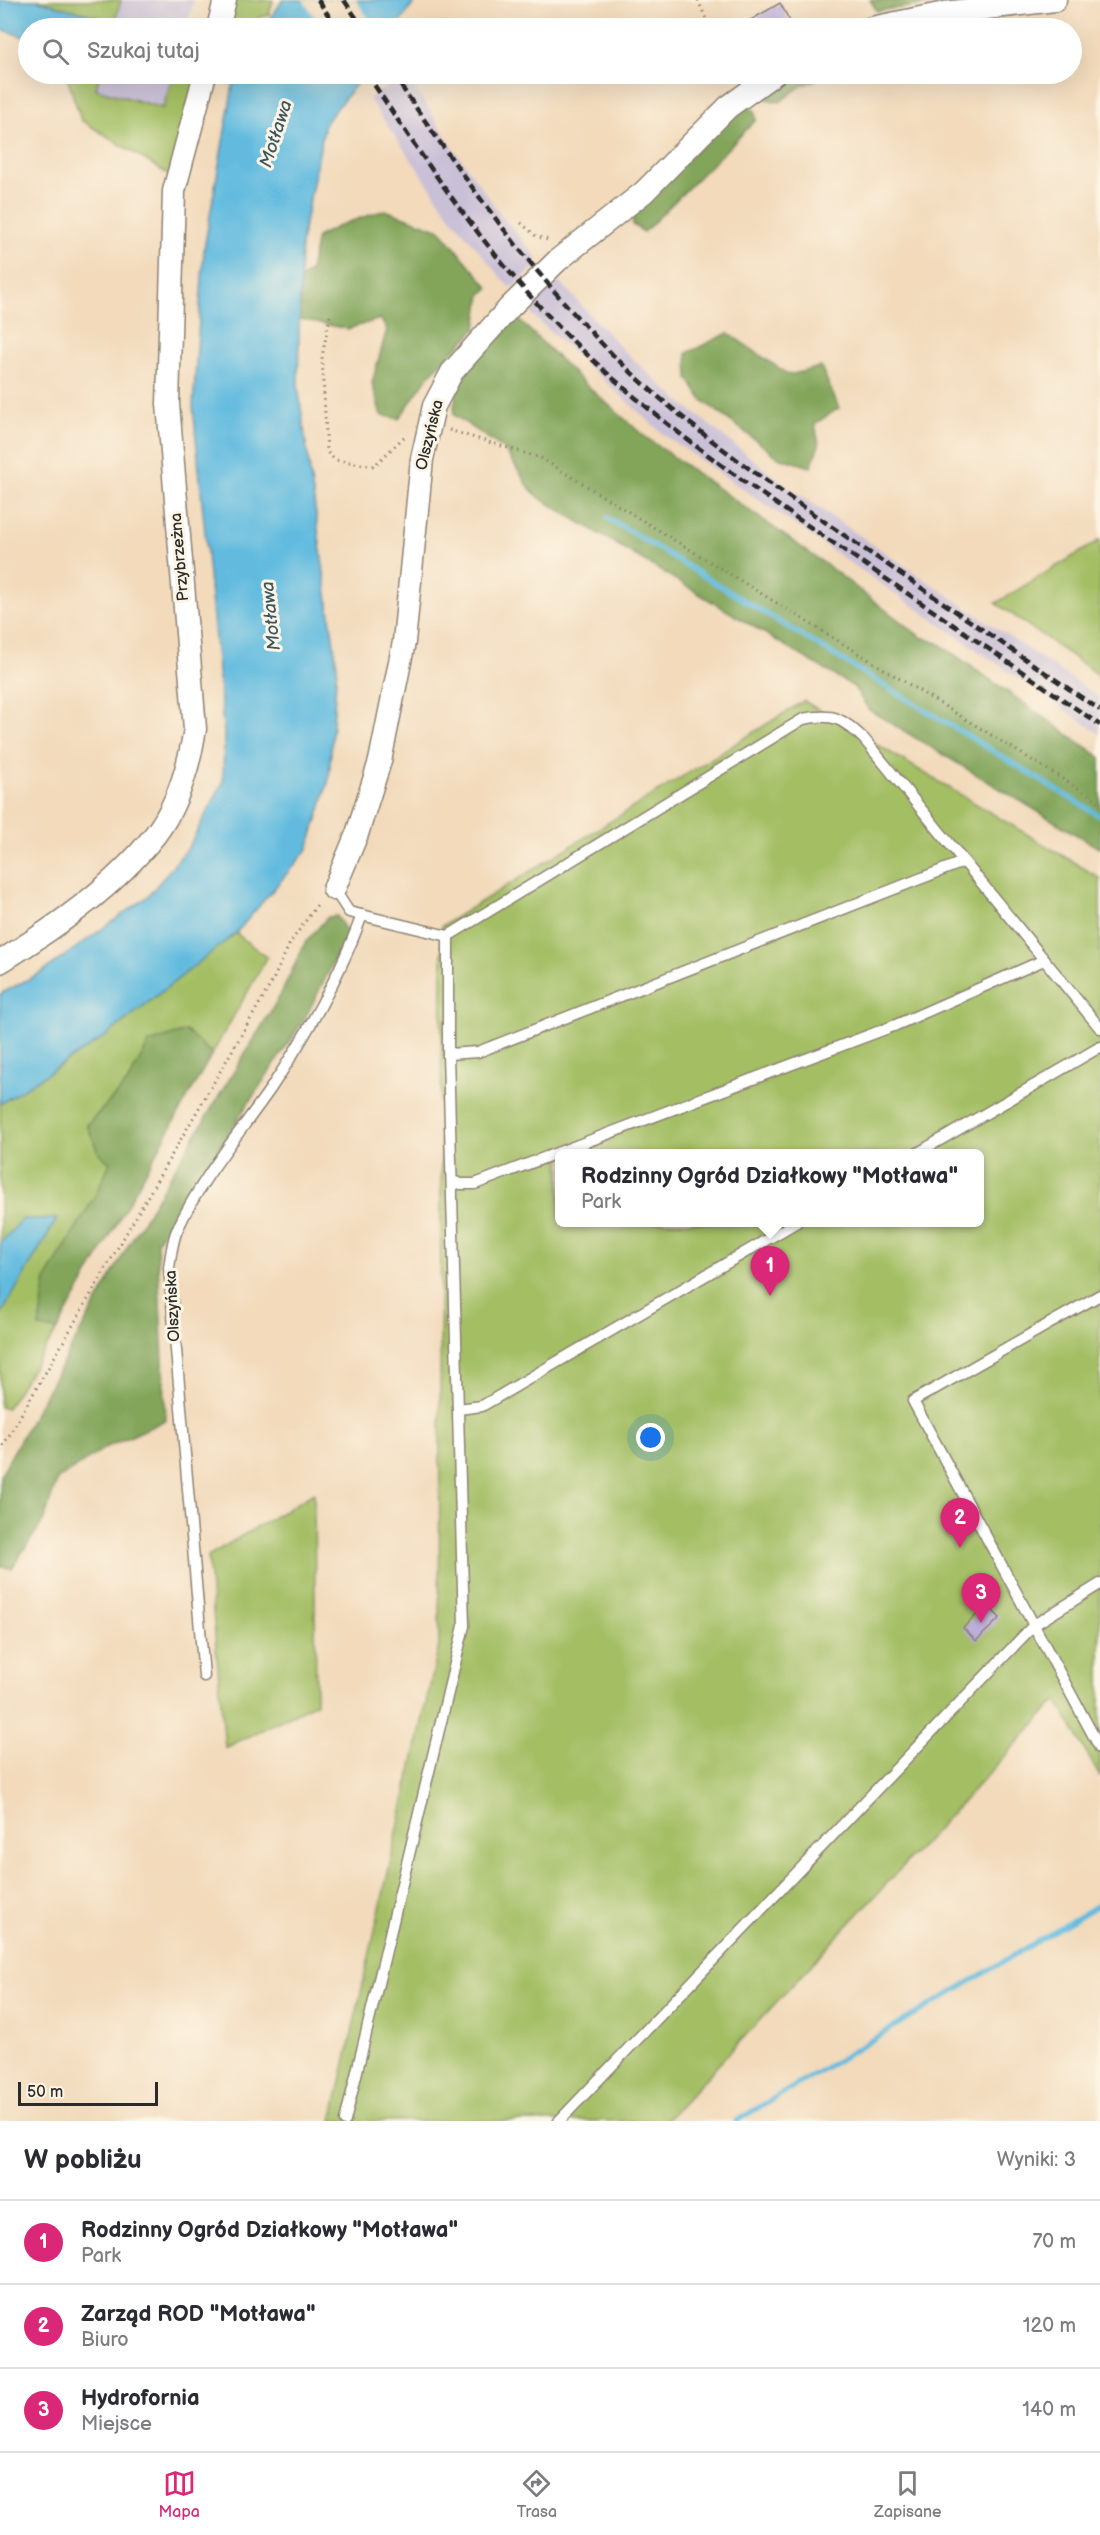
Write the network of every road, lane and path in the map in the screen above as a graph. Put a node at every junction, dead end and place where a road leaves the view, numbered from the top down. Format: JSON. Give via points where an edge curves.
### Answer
{"nodes":[{"id":1,"x":225,"y":0,"type":"edge"},
{"id":2,"x":698,"y":0,"type":"edge"},
{"id":3,"x":1055,"y":0,"type":"edge"},
{"id":4,"x":220,"y":18,"type":"edge"},
{"id":5,"x":706,"y":18,"type":"edge"},
{"id":6,"x":921,"y":18,"type":"edge"},
{"id":7,"x":203,"y":84,"type":"edge"},
{"id":8,"x":760,"y":84,"type":"edge"},
{"id":9,"x":330,"y":316,"type":"dead end"},
{"id":10,"x":421,"y":427,"type":"junction"},
{"id":11,"x":1100,"y":802,"type":"edge"},
{"id":12,"x":963,"y":862,"type":"junction"},
{"id":13,"x":334,"y":889,"type":"junction"},
{"id":14,"x":362,"y":915,"type":"junction"},
{"id":15,"x":445,"y":936,"type":"junction"},
{"id":16,"x":1044,"y":960,"type":"junction"},
{"id":17,"x":0,"y":962,"type":"edge"},
{"id":18,"x":1100,"y":1028,"type":"edge"},
{"id":19,"x":1100,"y":1047,"type":"edge"},
{"id":20,"x":448,"y":1054,"type":"junction"},
{"id":21,"x":568,"y":1149,"type":"edge"},
{"id":22,"x":925,"y":1149,"type":"edge"},
{"id":23,"x":555,"y":1154,"type":"edge"},
{"id":24,"x":452,"y":1180,"type":"junction"},
{"id":25,"x":788,"y":1227,"type":"edge"},
{"id":26,"x":1100,"y":1295,"type":"edge"},
{"id":27,"x":458,"y":1409,"type":"junction"},
{"id":28,"x":0,"y":1451,"type":"edge"},
{"id":29,"x":1100,"y":1584,"type":"edge"},
{"id":30,"x":1034,"y":1625,"type":"junction"},
{"id":31,"x":204,"y":1676,"type":"dead end"},
{"id":32,"x":1100,"y":1748,"type":"edge"},
{"id":33,"x":345,"y":2121,"type":"edge"},
{"id":34,"x":559,"y":2121,"type":"edge"}],
"edges":[{"from":1,"to":4,"type":"street"},
{"from":2,"to":5,"type":"path"},
{"from":3,"to":6,"type":"street"},
{"from":7,"to":17,"type":"street","name":"Przybrzeżna","via":[[174,191],[168,404],[195,729],[189,763],[156,834],[101,891]]},
{"from":8,"to":10,"type":"street","name":"Olszyńska","via":[[728,107],[644,192],[558,260],[510,307],[452,372]]},
{"from":9,"to":10,"type":"path","via":[[322,357],[327,452],[335,460],[374,466]]},
{"from":10,"to":11,"type":"path","via":[[541,458]]},
{"from":10,"to":13,"type":"street","name":"Olszyńska","via":[[422,459],[404,642],[380,761],[357,834]]},
{"from":12,"to":15,"type":"lane","via":[[864,739],[842,719],[824,715],[803,719]]},
{"from":12,"to":16,"type":"lane"},
{"from":12,"to":20,"type":"lane","via":[[477,1052]]},
{"from":13,"to":14,"type":"lane","via":[[349,912]]},
{"from":13,"to":28,"type":"path","via":[[290,942],[272,982]]},
{"from":14,"to":15,"type":"lane"},
{"from":14,"to":31,"type":"lane","name":"Olszyńska","via":[[323,1002],[177,1230],[169,1268]]},
{"from":15,"to":20,"type":"lane"},
{"from":16,"to":18,"type":"lane"},
{"from":16,"to":21,"type":"lane","via":[[896,1025]]},
{"from":19,"to":22,"type":"lane"},
{"from":20,"to":24,"type":"lane"},
{"from":23,"to":24,"type":"lane","via":[[467,1185]]},
{"from":24,"to":27,"type":"lane"},
{"from":25,"to":27,"type":"lane","via":[[482,1407]]},
{"from":26,"to":30,"type":"lane","via":[[913,1401]]},
{"from":27,"to":33,"type":"lane","via":[[464,1626]]},
{"from":29,"to":30,"type":"lane"},
{"from":30,"to":32,"type":"lane"},
{"from":30,"to":34,"type":"lane"}]}
